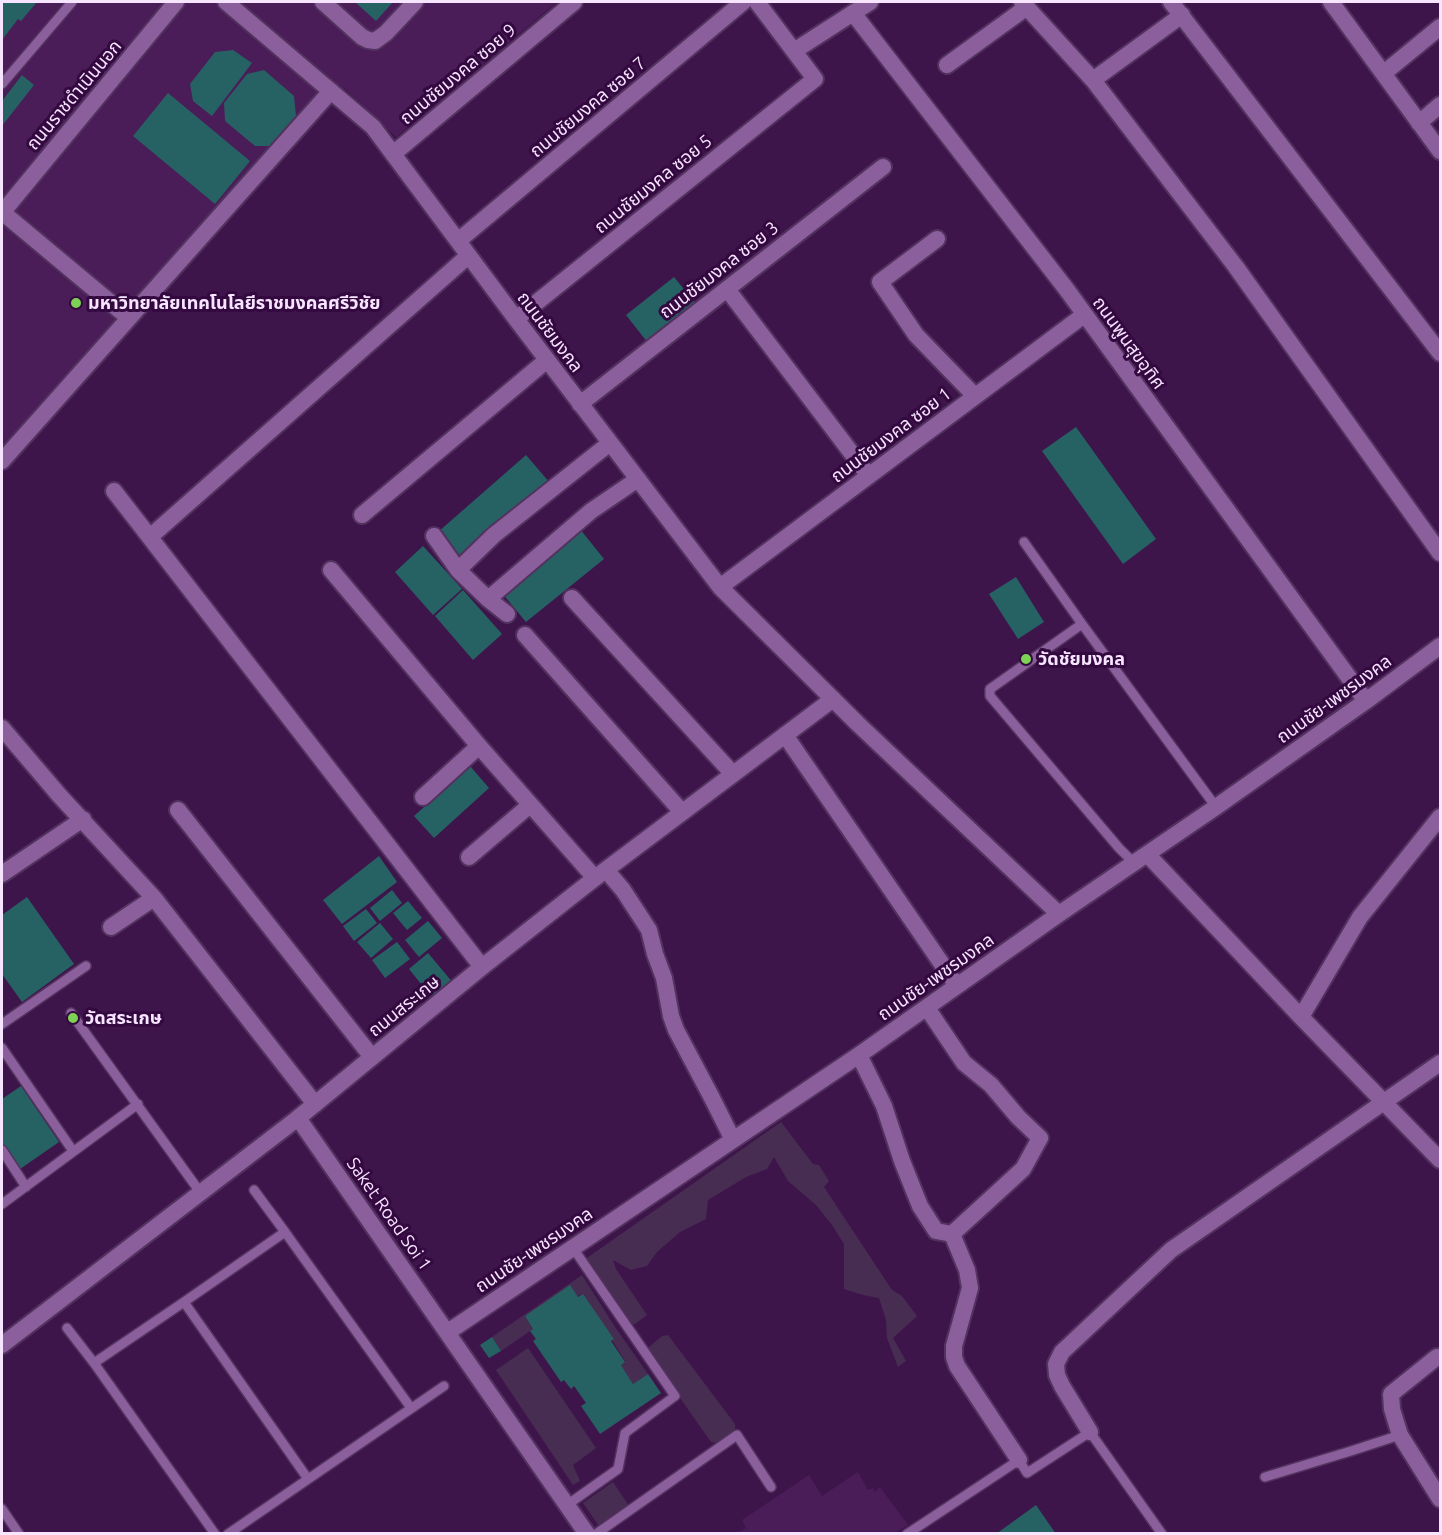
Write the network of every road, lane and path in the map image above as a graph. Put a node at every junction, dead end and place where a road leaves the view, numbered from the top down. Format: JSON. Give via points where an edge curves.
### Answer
{"nodes":[{"id":1,"x":72,"y":2,"type":"edge"},
{"id":2,"x":176,"y":2,"type":"edge"},
{"id":3,"x":226,"y":2,"type":"edge"},
{"id":4,"x":324,"y":2,"type":"edge"},
{"id":5,"x":415,"y":2,"type":"edge"},
{"id":6,"x":574,"y":2,"type":"edge"},
{"id":7,"x":743,"y":2,"type":"edge"},
{"id":8,"x":757,"y":2,"type":"edge"},
{"id":9,"x":870,"y":2,"type":"edge"},
{"id":10,"x":1171,"y":2,"type":"edge"},
{"id":11,"x":1331,"y":2,"type":"edge"},
{"id":12,"x":1024,"y":4,"type":"edge"},
{"id":13,"x":853,"y":13,"type":"junction"},
{"id":14,"x":1182,"y":15,"type":"junction"},
{"id":15,"x":1440,"y":27,"type":"edge"},
{"id":16,"x":794,"y":51,"type":"junction"},
{"id":17,"x":947,"y":65,"type":"dead end"},
{"id":18,"x":1384,"y":73,"type":"junction"},
{"id":19,"x":1093,"y":80,"type":"junction"},
{"id":20,"x":2,"y":84,"type":"edge"},
{"id":21,"x":331,"y":92,"type":"junction"},
{"id":22,"x":1440,"y":105,"type":"edge"},
{"id":23,"x":1419,"y":123,"type":"junction"},
{"id":24,"x":1440,"y":152,"type":"edge"},
{"id":25,"x":393,"y":154,"type":"junction"},
{"id":26,"x":883,"y":167,"type":"dead end"},
{"id":27,"x":2,"y":212,"type":"edge"},
{"id":28,"x":937,"y":239,"type":"dead end"},
{"id":29,"x":458,"y":241,"type":"junction"},
{"id":30,"x":468,"y":256,"type":"junction"},
{"id":31,"x":727,"y":289,"type":"junction"},
{"id":32,"x":1084,"y":315,"type":"junction"},
{"id":33,"x":129,"y":318,"type":"junction"},
{"id":34,"x":516,"y":319,"type":"junction"},
{"id":35,"x":1440,"y":353,"type":"edge"},
{"id":36,"x":547,"y":360,"type":"junction"},
{"id":37,"x":975,"y":396,"type":"junction"},
{"id":38,"x":580,"y":404,"type":"junction"},
{"id":39,"x":610,"y":443,"type":"junction"},
{"id":40,"x":2,"y":461,"type":"edge"},
{"id":41,"x":869,"y":476,"type":"junction"},
{"id":42,"x":638,"y":479,"type":"junction"},
{"id":43,"x":114,"y":491,"type":"dead end"},
{"id":44,"x":362,"y":515,"type":"dead end"},
{"id":45,"x":151,"y":536,"type":"junction"},
{"id":46,"x":434,"y":536,"type":"dead end"},
{"id":47,"x":1024,"y":542,"type":"dead end"},
{"id":48,"x":1440,"y":553,"type":"edge"},
{"id":49,"x":331,"y":570,"type":"dead end"},
{"id":50,"x":458,"y":570,"type":"junction"},
{"id":51,"x":720,"y":587,"type":"junction"},
{"id":52,"x":572,"y":598,"type":"dead end"},
{"id":53,"x":488,"y":599,"type":"junction"},
{"id":54,"x":507,"y":614,"type":"dead end"},
{"id":55,"x":1082,"y":624,"type":"junction"},
{"id":56,"x":525,"y":635,"type":"dead end"},
{"id":57,"x":1440,"y":646,"type":"edge"},
{"id":58,"x":833,"y":699,"type":"junction"},
{"id":59,"x":1366,"y":701,"type":"junction"},
{"id":60,"x":2,"y":728,"type":"edge"},
{"id":61,"x":786,"y":735,"type":"junction"},
{"id":62,"x":478,"y":746,"type":"junction"},
{"id":63,"x":733,"y":774,"type":"junction"},
{"id":64,"x":423,"y":797,"type":"dead end"},
{"id":65,"x":530,"y":805,"type":"junction"},
{"id":66,"x":1216,"y":807,"type":"junction"},
{"id":67,"x":178,"y":810,"type":"dead end"},
{"id":68,"x":682,"y":812,"type":"junction"},
{"id":69,"x":1440,"y":817,"type":"edge"},
{"id":70,"x":83,"y":819,"type":"junction"},
{"id":71,"x":469,"y":857,"type":"dead end"},
{"id":72,"x":1141,"y":858,"type":"junction"},
{"id":73,"x":4,"y":867,"type":"edge"},
{"id":74,"x":600,"y":874,"type":"junction"},
{"id":75,"x":154,"y":898,"type":"junction"},
{"id":76,"x":1059,"y":914,"type":"junction"},
{"id":77,"x":111,"y":927,"type":"dead end"},
{"id":78,"x":86,"y":966,"type":"dead end"},
{"id":79,"x":482,"y":967,"type":"junction"},
{"id":80,"x":957,"y":986,"type":"junction"},
{"id":81,"x":927,"y":1008,"type":"junction"},
{"id":82,"x":71,"y":1013,"type":"dead end"},
{"id":83,"x":1301,"y":1017,"type":"junction"},
{"id":84,"x":2,"y":1024,"type":"edge"},
{"id":85,"x":2,"y":1048,"type":"edge"},
{"id":86,"x":859,"y":1055,"type":"junction"},
{"id":87,"x":372,"y":1057,"type":"junction"},
{"id":88,"x":1440,"y":1064,"type":"edge"},
{"id":89,"x":1384,"y":1103,"type":"junction"},
{"id":90,"x":138,"y":1104,"type":"junction"},
{"id":91,"x":315,"y":1104,"type":"junction"},
{"id":92,"x":298,"y":1118,"type":"junction"},
{"id":93,"x":733,"y":1140,"type":"junction"},
{"id":94,"x":2,"y":1150,"type":"edge"},
{"id":95,"x":73,"y":1151,"type":"junction"},
{"id":96,"x":1440,"y":1160,"type":"edge"},
{"id":97,"x":26,"y":1187,"type":"junction"},
{"id":98,"x":254,"y":1190,"type":"dead end"},
{"id":99,"x":200,"y":1192,"type":"junction"},
{"id":100,"x":2,"y":1204,"type":"edge"},
{"id":101,"x":285,"y":1232,"type":"junction"},
{"id":102,"x":952,"y":1234,"type":"junction"},
{"id":103,"x":573,"y":1248,"type":"junction"},
{"id":104,"x":184,"y":1302,"type":"junction"},
{"id":105,"x":67,"y":1328,"type":"dead end"},
{"id":106,"x":448,"y":1332,"type":"junction"},
{"id":107,"x":2,"y":1345,"type":"edge"},
{"id":108,"x":1437,"y":1358,"type":"dead end"},
{"id":109,"x":94,"y":1363,"type":"junction"},
{"id":110,"x":444,"y":1386,"type":"dead end"},
{"id":111,"x":411,"y":1408,"type":"junction"},
{"id":112,"x":1090,"y":1432,"type":"junction"},
{"id":113,"x":1400,"y":1435,"type":"junction"},
{"id":114,"x":1019,"y":1460,"type":"junction"},
{"id":115,"x":1265,"y":1476,"type":"dead end"},
{"id":116,"x":308,"y":1479,"type":"junction"},
{"id":117,"x":771,"y":1487,"type":"dead end"},
{"id":118,"x":1440,"y":1499,"type":"edge"},
{"id":119,"x":567,"y":1505,"type":"junction"},
{"id":120,"x":2,"y":1509,"type":"edge"},
{"id":121,"x":19,"y":1533,"type":"edge"},
{"id":122,"x":215,"y":1533,"type":"edge"},
{"id":123,"x":228,"y":1533,"type":"edge"},
{"id":124,"x":587,"y":1533,"type":"edge"},
{"id":125,"x":596,"y":1533,"type":"edge"},
{"id":126,"x":907,"y":1533,"type":"edge"},
{"id":127,"x":1162,"y":1533,"type":"edge"}],
"edges":[{"from":1,"to":20,"type":"lane"},
{"from":2,"to":27,"type":"street","name":"ถนนราชดำเนินนอก"},
{"from":3,"to":21,"type":"street","name":"ถนนชัยมงคล"},
{"from":4,"to":5,"type":"street","via":[[362,37],[375,41]]},
{"from":6,"to":25,"type":"street","name":"ถนนชัยมงคล ซอย 9"},
{"from":7,"to":29,"type":"street","name":"ถนนชัยมงคล ซอย 7"},
{"from":8,"to":16,"type":"street"},
{"from":9,"to":13,"type":"street"},
{"from":10,"to":14,"type":"street"},
{"from":11,"to":18,"type":"street"},
{"from":12,"to":17,"type":"street"},
{"from":12,"to":19,"type":"street"},
{"from":13,"to":16,"type":"street"},
{"from":13,"to":32,"type":"street","name":"ถนนพูนสุขอุทิศ"},
{"from":14,"to":19,"type":"street"},
{"from":14,"to":35,"type":"street"},
{"from":15,"to":18,"type":"street"},
{"from":16,"to":34,"type":"street","name":"ถนนชัยมงคล ซอย 5","via":[[815,79]]},
{"from":18,"to":23,"type":"street"},
{"from":19,"to":48,"type":"street","via":[[1236,267]]},
{"from":21,"to":25,"type":"street","name":"ถนนชัยมงคล","via":[[373,127]]},
{"from":21,"to":33,"type":"street"},
{"from":22,"to":23,"type":"street"},
{"from":23,"to":24,"type":"street"},
{"from":25,"to":29,"type":"street","name":"ถนนชัยมงคล"},
{"from":26,"to":31,"type":"street","name":"ถนนชัยมงคล ซอย 3"},
{"from":27,"to":33,"type":"street"},
{"from":28,"to":37,"type":"street","via":[[880,282],[916,335]]},
{"from":29,"to":30,"type":"street","name":"ถนนชัยมงคล"},
{"from":30,"to":34,"type":"street","name":"ถนนชัยมงคล"},
{"from":30,"to":45,"type":"street"},
{"from":31,"to":38,"type":"street","name":"ถนนชัยมงคล ซอย 3"},
{"from":31,"to":41,"type":"street"},
{"from":32,"to":37,"type":"street","name":"ถนนชัยมงคล ซอย 1"},
{"from":32,"to":59,"type":"street","name":"ถนนพูนสุขอุทิศ"},
{"from":33,"to":40,"type":"street"},
{"from":34,"to":36,"type":"street","name":"ถนนชัยมงคล"},
{"from":36,"to":38,"type":"street","name":"ถนนชัยมงคล"},
{"from":36,"to":44,"type":"street"},
{"from":37,"to":41,"type":"street","name":"ถนนชัยมงคล ซอย 1"},
{"from":38,"to":39,"type":"street","name":"ถนนชัยมงคล"},
{"from":39,"to":42,"type":"street","name":"ถนนชัยมงคล"},
{"from":39,"to":50,"type":"street","via":[[494,536]]},
{"from":41,"to":51,"type":"street","name":"ถนนชัยมงคล ซอย 1"},
{"from":42,"to":51,"type":"street","name":"ถนนชัยมงคล"},
{"from":42,"to":53,"type":"street","via":[[591,512]]},
{"from":43,"to":45,"type":"street"},
{"from":45,"to":79,"type":"street"},
{"from":46,"to":50,"type":"street"},
{"from":47,"to":55,"type":"lane"},
{"from":49,"to":62,"type":"street"},
{"from":50,"to":53,"type":"street"},
{"from":51,"to":58,"type":"street","name":"ถนนชัยมงคล"},
{"from":52,"to":63,"type":"street"},
{"from":53,"to":54,"type":"street"},
{"from":55,"to":66,"type":"lane"},
{"from":55,"to":72,"type":"lane","via":[[990,689],[990,696],[1119,848]]},
{"from":56,"to":68,"type":"street"},
{"from":57,"to":59,"type":"street","name":"ถนนชัย-เพชรมงคล"},
{"from":58,"to":61,"type":"street","name":"ถนนสระเกษ"},
{"from":58,"to":76,"type":"street","name":"ถนนชัยมงคล"},
{"from":59,"to":66,"type":"street","name":"ถนนชัย-เพชรมงคล"},
{"from":60,"to":70,"type":"street"},
{"from":61,"to":63,"type":"street","name":"ถนนสระเกษ"},
{"from":61,"to":80,"type":"street"},
{"from":62,"to":64,"type":"street"},
{"from":62,"to":65,"type":"street"},
{"from":63,"to":68,"type":"street","name":"ถนนสระเกษ"},
{"from":65,"to":71,"type":"street"},
{"from":65,"to":74,"type":"street"},
{"from":66,"to":72,"type":"street","name":"ถนนชัย-เพชรมงคล"},
{"from":67,"to":87,"type":"street"},
{"from":68,"to":74,"type":"street","name":"ถนนสระเกษ"},
{"from":69,"to":83,"type":"street","via":[[1360,917]]},
{"from":70,"to":73,"type":"street"},
{"from":70,"to":75,"type":"street"},
{"from":72,"to":76,"type":"street","name":"ถนนชัย-เพชรมงคล"},
{"from":72,"to":83,"type":"street"},
{"from":74,"to":79,"type":"street","name":"ถนนสระเกษ"},
{"from":74,"to":93,"type":"street","via":[[623,891],[648,930],[676,1030]]},
{"from":75,"to":77,"type":"street"},
{"from":75,"to":91,"type":"street"},
{"from":76,"to":80,"type":"street","name":"ถนนชัย-เพชรมงคล"},
{"from":78,"to":84,"type":"lane"},
{"from":79,"to":87,"type":"street","name":"ถนนสระเกษ"},
{"from":80,"to":81,"type":"street","name":"ถนนชัย-เพชรมงคล"},
{"from":81,"to":86,"type":"street","name":"ถนนชัย-เพชรมงคล"},
{"from":81,"to":102,"type":"street","via":[[964,1063],[991,1084],[1040,1138],[1023,1169]]},
{"from":82,"to":90,"type":"lane"},
{"from":83,"to":89,"type":"street"},
{"from":85,"to":95,"type":"lane"},
{"from":86,"to":93,"type":"street","name":"ถนนชัย-เพชรมงคล"},
{"from":86,"to":102,"type":"street","via":[[884,1106],[920,1206],[936,1231]]},
{"from":87,"to":91,"type":"street","name":"ถนนสระเกษ"},
{"from":88,"to":89,"type":"street"},
{"from":89,"to":96,"type":"street"},
{"from":89,"to":112,"type":"street","via":[[1171,1250],[1062,1352],[1056,1364],[1057,1375]]},
{"from":90,"to":95,"type":"lane"},
{"from":90,"to":99,"type":"lane"},
{"from":91,"to":92,"type":"street","name":"ถนนสระเกษ"},
{"from":92,"to":99,"type":"street","name":"ถนนสระเกษ"},
{"from":92,"to":106,"type":"street","name":"Saket Road Soi 1"},
{"from":93,"to":103,"type":"street","name":"ถนนชัย-เพชรมงคล"},
{"from":94,"to":97,"type":"lane"},
{"from":95,"to":97,"type":"lane"},
{"from":97,"to":100,"type":"lane"},
{"from":98,"to":101,"type":"lane"},
{"from":99,"to":107,"type":"street","name":"ถนนสระเกษ"},
{"from":101,"to":104,"type":"lane"},
{"from":101,"to":111,"type":"lane"},
{"from":102,"to":114,"type":"street","via":[[970,1288],[954,1357]]},
{"from":103,"to":106,"type":"street","name":"ถนนชัย-เพชรมงคล"},
{"from":103,"to":119,"type":"lane","via":[[675,1396],[625,1433],[618,1469]]},
{"from":104,"to":109,"type":"lane"},
{"from":104,"to":116,"type":"lane"},
{"from":105,"to":109,"type":"lane"},
{"from":106,"to":119,"type":"street","name":"Saket Road Soi 1"},
{"from":108,"to":113,"type":"street","via":[[1392,1394]]},
{"from":109,"to":122,"type":"lane"},
{"from":110,"to":111,"type":"lane"},
{"from":111,"to":116,"type":"lane"},
{"from":112,"to":114,"type":"lane","via":[[1027,1473]]},
{"from":112,"to":127,"type":"lane"},
{"from":113,"to":115,"type":"lane"},
{"from":113,"to":118,"type":"street"},
{"from":114,"to":126,"type":"lane"},
{"from":116,"to":123,"type":"lane"},
{"from":117,"to":125,"type":"lane","via":[[737,1435]]},
{"from":119,"to":124,"type":"street","name":"Saket Road Soi 1"},
{"from":120,"to":121,"type":"lane"}]}
